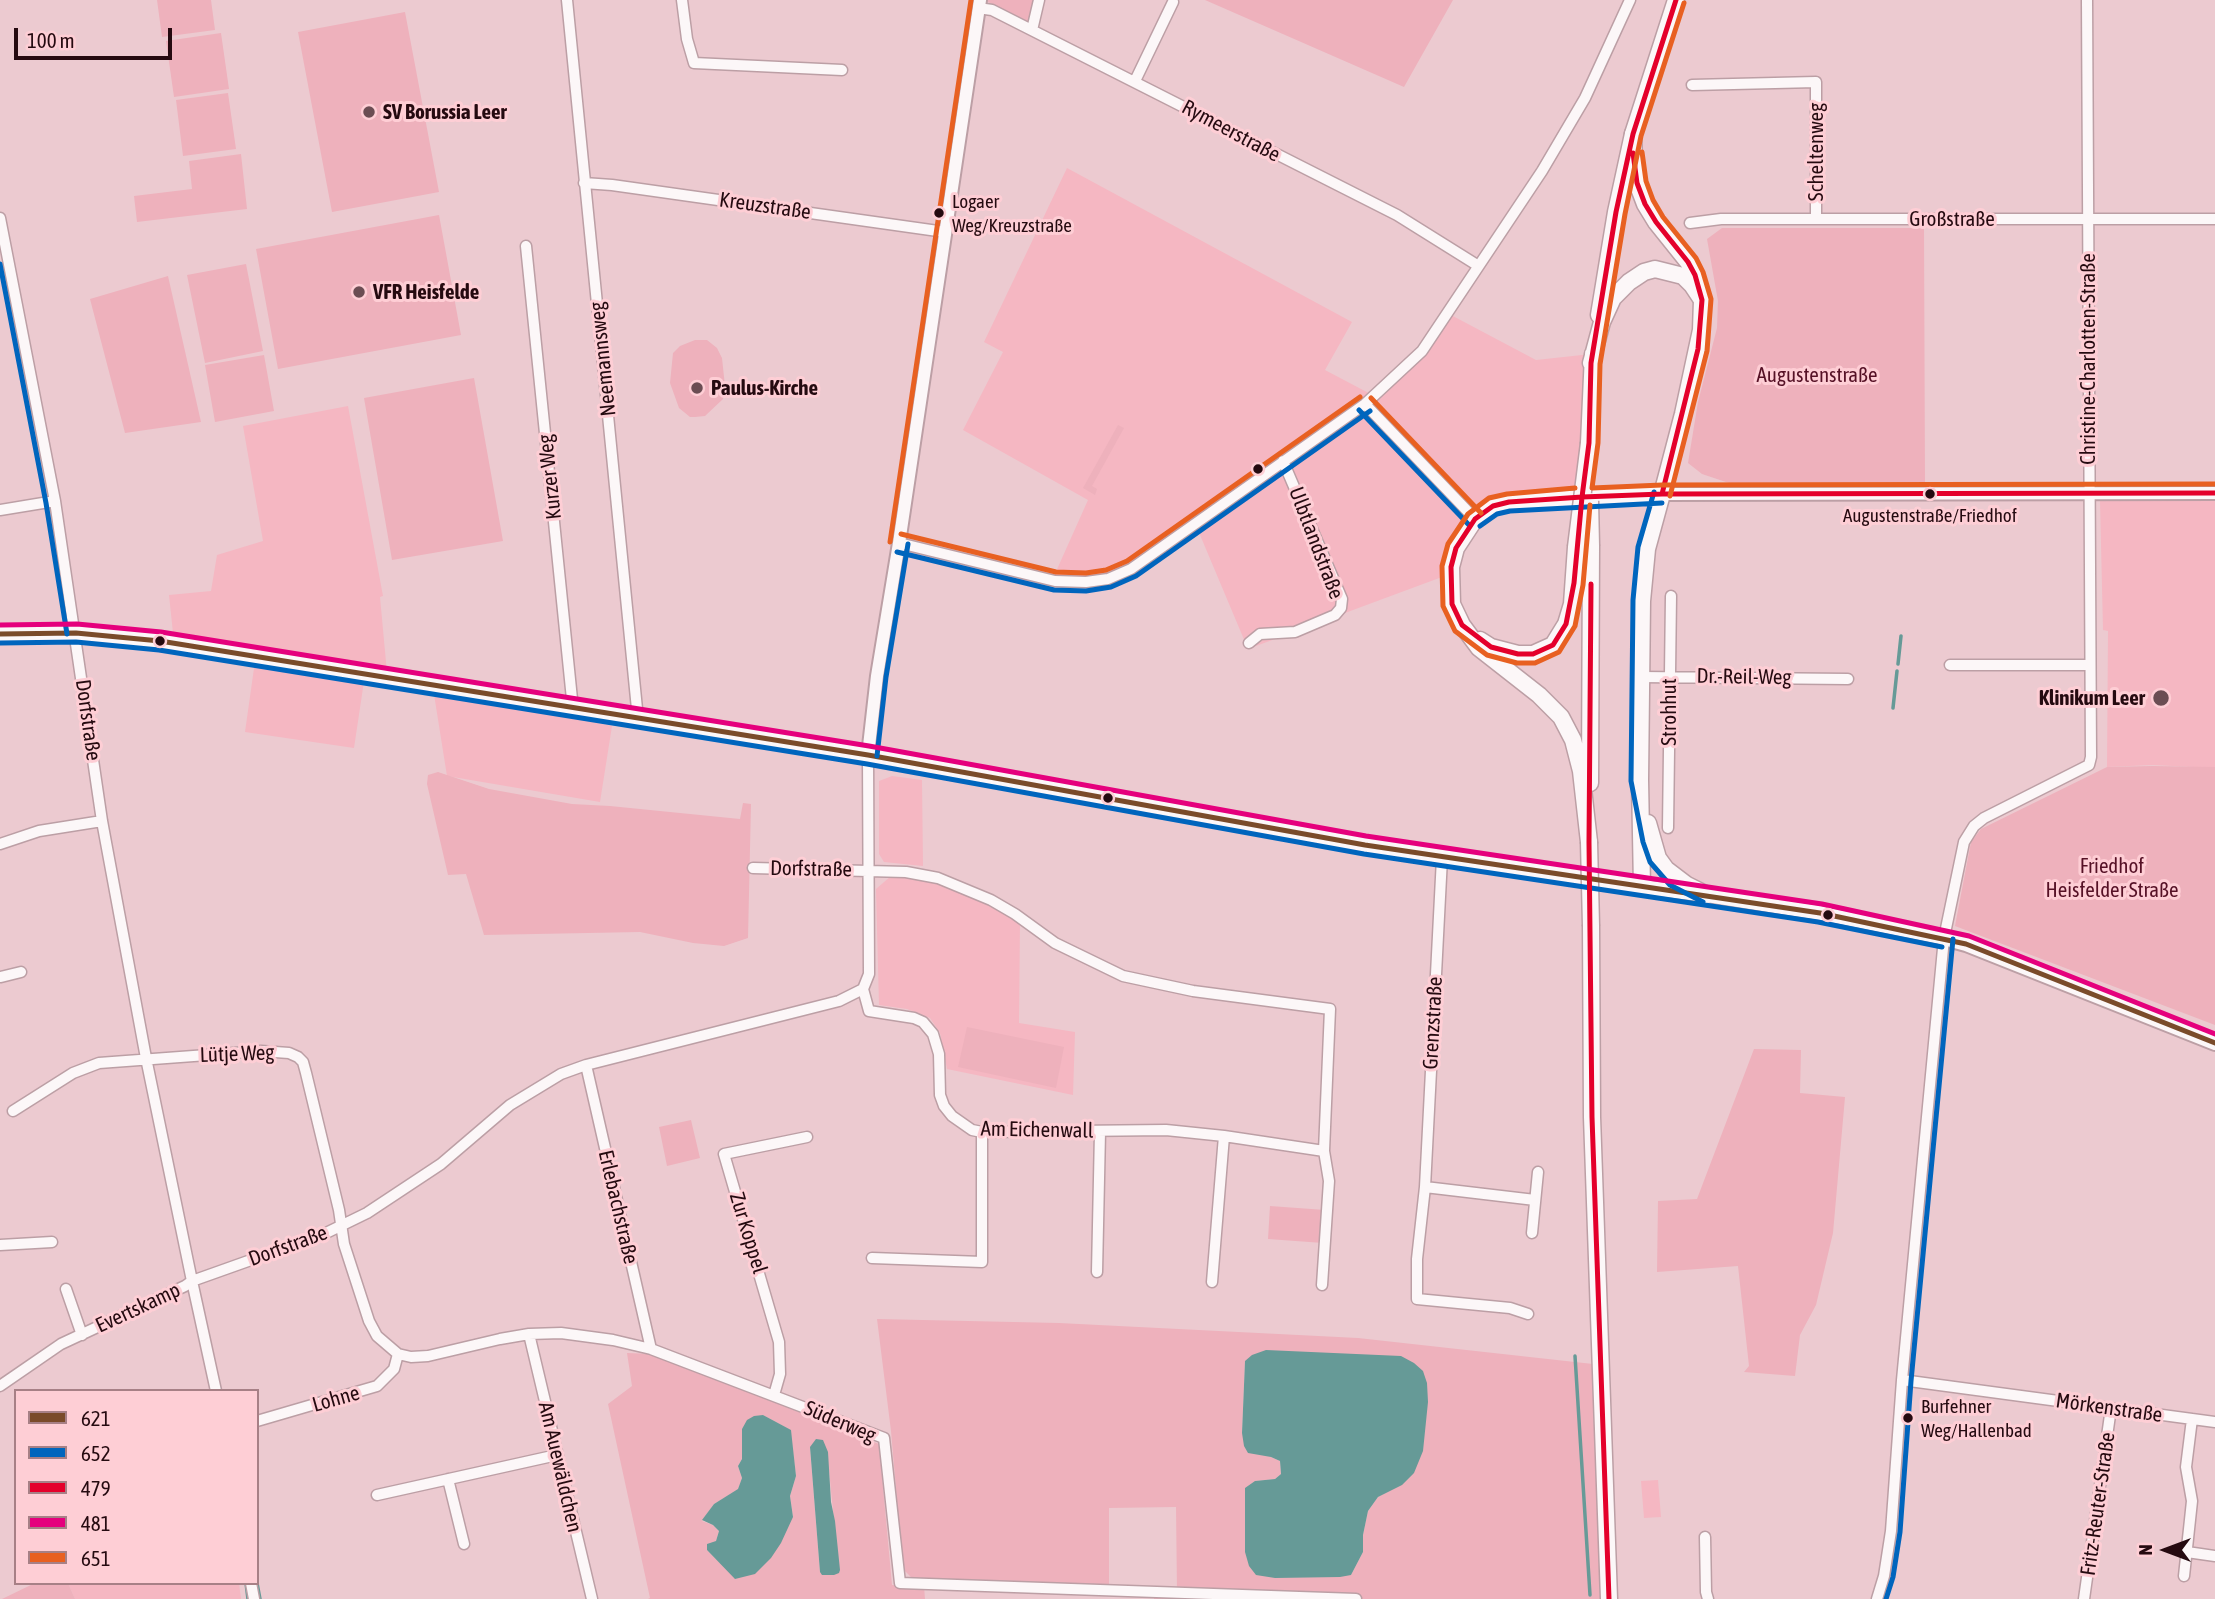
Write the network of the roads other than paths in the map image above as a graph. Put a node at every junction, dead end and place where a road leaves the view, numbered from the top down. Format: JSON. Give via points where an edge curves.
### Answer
{"nodes":[{"id":1,"x":567,"y":0,"type":"edge"},
{"id":2,"x":682,"y":0,"type":"edge"},
{"id":3,"x":1039,"y":0,"type":"edge"},
{"id":4,"x":1630,"y":0,"type":"edge"},
{"id":5,"x":1676,"y":0,"type":"edge"},
{"id":6,"x":2087,"y":0,"type":"edge"},
{"id":7,"x":1173,"y":2,"type":"dead end"},
{"id":8,"x":979,"y":4,"type":"edge"},
{"id":9,"x":1032,"y":30,"type":"junction"},
{"id":10,"x":842,"y":70,"type":"dead end"},
{"id":11,"x":1135,"y":81,"type":"junction"},
{"id":12,"x":1692,"y":85,"type":"dead end"},
{"id":13,"x":1633,"y":134,"type":"junction"},
{"id":14,"x":584,"y":183,"type":"junction"},
{"id":15,"x":0,"y":218,"type":"edge"},
{"id":16,"x":1816,"y":219,"type":"junction"},
{"id":17,"x":2088,"y":219,"type":"junction"},
{"id":18,"x":2215,"y":219,"type":"edge"},
{"id":19,"x":1690,"y":223,"type":"dead end"},
{"id":20,"x":1,"y":230,"type":"edge"},
{"id":21,"x":945,"y":232,"type":"junction"},
{"id":22,"x":526,"y":246,"type":"dead end"},
{"id":23,"x":1477,"y":265,"type":"junction"},
{"id":24,"x":1702,"y":300,"type":"junction"},
{"id":25,"x":1591,"y":363,"type":"junction"},
{"id":26,"x":1365,"y":404,"type":"junction"},
{"id":27,"x":1283,"y":461,"type":"junction"},
{"id":28,"x":1661,"y":494,"type":"junction"},
{"id":29,"x":2089,"y":494,"type":"junction"},
{"id":30,"x":2215,"y":494,"type":"edge"},
{"id":31,"x":55,"y":501,"type":"junction"},
{"id":32,"x":0,"y":510,"type":"edge"},
{"id":33,"x":1475,"y":519,"type":"junction"},
{"id":34,"x":899,"y":543,"type":"junction"},
{"id":35,"x":1584,"y":547,"type":"junction"},
{"id":36,"x":1671,"y":596,"type":"dead end"},
{"id":37,"x":1462,"y":625,"type":"junction"},
{"id":38,"x":0,"y":634,"type":"edge"},
{"id":39,"x":76,"y":634,"type":"junction"},
{"id":40,"x":1249,"y":643,"type":"dead end"},
{"id":41,"x":1950,"y":665,"type":"dead end"},
{"id":42,"x":2091,"y":665,"type":"junction"},
{"id":43,"x":1669,"y":676,"type":"junction"},
{"id":44,"x":1640,"y":677,"type":"junction"},
{"id":45,"x":1848,"y":678,"type":"dead end"},
{"id":46,"x":573,"y":709,"type":"junction"},
{"id":47,"x":638,"y":719,"type":"junction"},
{"id":48,"x":868,"y":755,"type":"junction"},
{"id":49,"x":1640,"y":780,"type":"junction"},
{"id":50,"x":102,"y":821,"type":"junction"},
{"id":51,"x":1668,"y":828,"type":"dead end"},
{"id":52,"x":1589,"y":842,"type":"junction"},
{"id":53,"x":0,"y":844,"type":"edge"},
{"id":54,"x":1442,"y":858,"type":"junction"},
{"id":55,"x":753,"y":868,"type":"dead end"},
{"id":56,"x":868,"y":871,"type":"junction"},
{"id":57,"x":1642,"y":887,"type":"junction"},
{"id":58,"x":1707,"y":895,"type":"junction"},
{"id":59,"x":1944,"y":938,"type":"junction"},
{"id":60,"x":21,"y":972,"type":"dead end"},
{"id":61,"x":0,"y":974,"type":"edge"},
{"id":62,"x":863,"y":989,"type":"junction"},
{"id":63,"x":2215,"y":1043,"type":"edge"},
{"id":64,"x":146,"y":1058,"type":"junction"},
{"id":65,"x":586,"y":1065,"type":"junction"},
{"id":66,"x":13,"y":1111,"type":"dead end"},
{"id":67,"x":982,"y":1132,"type":"junction"},
{"id":68,"x":1100,"y":1132,"type":"junction"},
{"id":69,"x":1224,"y":1136,"type":"junction"},
{"id":70,"x":807,"y":1137,"type":"dead end"},
{"id":71,"x":1324,"y":1151,"type":"junction"},
{"id":72,"x":1538,"y":1172,"type":"dead end"},
{"id":73,"x":1425,"y":1187,"type":"junction"},
{"id":74,"x":1535,"y":1200,"type":"junction"},
{"id":75,"x":341,"y":1226,"type":"junction"},
{"id":76,"x":1532,"y":1233,"type":"dead end"},
{"id":77,"x":52,"y":1242,"type":"dead end"},
{"id":78,"x":0,"y":1245,"type":"edge"},
{"id":79,"x":872,"y":1258,"type":"dead end"},
{"id":80,"x":1097,"y":1272,"type":"dead end"},
{"id":81,"x":192,"y":1280,"type":"junction"},
{"id":82,"x":1212,"y":1282,"type":"dead end"},
{"id":83,"x":1322,"y":1284,"type":"dead end"},
{"id":84,"x":66,"y":1289,"type":"dead end"},
{"id":85,"x":1528,"y":1314,"type":"dead end"},
{"id":86,"x":529,"y":1334,"type":"junction"},
{"id":87,"x":82,"y":1335,"type":"junction"},
{"id":88,"x":651,"y":1349,"type":"junction"},
{"id":89,"x":398,"y":1354,"type":"junction"},
{"id":90,"x":1902,"y":1380,"type":"junction"},
{"id":91,"x":0,"y":1386,"type":"edge"},
{"id":92,"x":216,"y":1389,"type":"edge"},
{"id":93,"x":774,"y":1395,"type":"junction"},
{"id":94,"x":2111,"y":1408,"type":"junction"},
{"id":95,"x":2192,"y":1419,"type":"junction"},
{"id":96,"x":259,"y":1420,"type":"edge"},
{"id":97,"x":2215,"y":1422,"type":"edge"},
{"id":98,"x":557,"y":1455,"type":"junction"},
{"id":99,"x":448,"y":1479,"type":"junction"},
{"id":100,"x":377,"y":1494,"type":"dead end"},
{"id":101,"x":1706,"y":1537,"type":"dead end"},
{"id":102,"x":464,"y":1544,"type":"dead end"},
{"id":103,"x":2187,"y":1552,"type":"junction"},
{"id":104,"x":2215,"y":1556,"type":"edge"},
{"id":105,"x":2184,"y":1576,"type":"dead end"},
{"id":106,"x":592,"y":1599,"type":"edge"},
{"id":107,"x":1356,"y":1599,"type":"edge"},
{"id":108,"x":1609,"y":1599,"type":"edge"},
{"id":109,"x":1708,"y":1599,"type":"edge"},
{"id":110,"x":1877,"y":1599,"type":"edge"},
{"id":111,"x":2084,"y":1599,"type":"edge"}],
"edges":[{"from":1,"to":14,"type":"street","name":"Neemannsweg"},
{"from":2,"to":10,"type":"street","via":[[694,63]]},
{"from":3,"to":9,"type":"street"},
{"from":4,"to":23,"type":"street","via":[[1585,98],[1542,172]]},
{"from":5,"to":13,"type":"main road"},
{"from":6,"to":17,"type":"street","name":"Christine-Charlotten-Straße"},
{"from":7,"to":11,"type":"street"},
{"from":8,"to":9,"type":"street","name":"Rymeerstraße"},
{"from":8,"to":21,"type":"street"},
{"from":9,"to":11,"type":"street","name":"Rymeerstraße"},
{"from":11,"to":23,"type":"street","name":"Rymeerstraße","via":[[1397,215]]},
{"from":12,"to":16,"type":"street","name":"Scheltenweg","via":[[1816,82]]},
{"from":13,"to":24,"type":"main road","via":[[1637,183],[1645,204],[1688,262]]},
{"from":13,"to":25,"type":"main road"},
{"from":14,"to":21,"type":"street","name":"Kreuzstraße"},
{"from":14,"to":47,"type":"street","name":"Neemannsweg"},
{"from":15,"to":20,"type":"street","name":"Dorfstraße"},
{"from":16,"to":17,"type":"street","name":"Großstraße"},
{"from":16,"to":19,"type":"street","name":"Großstraße"},
{"from":17,"to":18,"type":"street","name":"Großstraße"},
{"from":17,"to":29,"type":"street","name":"Christine-Charlotten-Straße"},
{"from":20,"to":31,"type":"street","name":"Dorfstraße"},
{"from":21,"to":34,"type":"street"},
{"from":22,"to":46,"type":"street","name":"Kurzer Weg"},
{"from":23,"to":26,"type":"street","via":[[1422,351]]},
{"from":24,"to":25,"type":"main road","via":[[1683,276],[1655,269],[1644,272],[1613,298]]},
{"from":24,"to":28,"type":"main road","name":"Strohhut","via":[[1698,349]]},
{"from":25,"to":35,"type":"main road","bridge":true},
{"from":26,"to":27,"type":"street"},
{"from":26,"to":33,"type":"street"},
{"from":27,"to":34,"type":"street","via":[[1131,569],[1108,579],[1055,581]]},
{"from":27,"to":40,"type":"street","name":"Ulbtlandstraße","via":[[1342,599],[1335,615],[1295,632],[1260,634]]},
{"from":28,"to":29,"type":"street"},
{"from":28,"to":33,"type":"main road","via":[[1509,502],[1493,506]]},
{"from":28,"to":44,"type":"main road","name":"Strohhut","via":[[1647,549]]},
{"from":29,"to":30,"type":"street"},
{"from":29,"to":42,"type":"street","name":"Christine-Charlotten-Straße"},
{"from":31,"to":32,"type":"street"},
{"from":31,"to":39,"type":"street","name":"Dorfstraße"},
{"from":33,"to":37,"type":"main road","via":[[1456,548],[1451,567],[1452,604]]},
{"from":34,"to":48,"type":"street"},
{"from":35,"to":37,"type":"main road","via":[[1566,624],[1553,645],[1533,654],[1506,652],[1491,647]]},
{"from":35,"to":52,"type":"main road"},
{"from":36,"to":43,"type":"street","name":"Strohhut"},
{"from":37,"to":52,"type":"main road","via":[[1479,648],[1561,717],[1581,771]]},
{"from":38,"to":39,"type":"main road"},
{"from":39,"to":46,"type":"main road","via":[[160,641]]},
{"from":39,"to":50,"type":"street","name":"Dorfstraße"},
{"from":41,"to":42,"type":"street"},
{"from":42,"to":59,"type":"street","name":"Christine-Charlotten-Straße","via":[[2089,765],[1973,826],[1964,842]]},
{"from":43,"to":44,"type":"street","name":"Dr.-Reil-Weg"},
{"from":43,"to":45,"type":"street","name":"Dr.-Reil-Weg"},
{"from":43,"to":51,"type":"street","name":"Strohhut"},
{"from":44,"to":49,"type":"main road","name":"Strohhut"},
{"from":46,"to":47,"type":"main road"},
{"from":47,"to":48,"type":"main road"},
{"from":48,"to":54,"type":"main road"},
{"from":48,"to":56,"type":"street","name":"Dorfstraße"},
{"from":49,"to":57,"type":"main road","name":"Strohhut"},
{"from":49,"to":58,"type":"main road","via":[[1658,858],[1675,878]]},
{"from":50,"to":53,"type":"street","via":[[38,831]]},
{"from":50,"to":64,"type":"street","name":"Dorfstraße"},
{"from":52,"to":108,"type":"main road","bridge":true,"via":[[1592,1117]]},
{"from":54,"to":57,"type":"main road"},
{"from":54,"to":73,"type":"street","name":"Grenzstraße"},
{"from":55,"to":56,"type":"street","name":"Dorfstraße"},
{"from":56,"to":62,"type":"street","name":"Dorfstraße","via":[[869,974]]},
{"from":56,"to":71,"type":"street","via":[[906,872],[960,885],[1015,914],[1055,943],[1123,976],[1193,991],[1330,1009]]},
{"from":57,"to":58,"type":"main road"},
{"from":58,"to":59,"type":"main road"},
{"from":59,"to":63,"type":"main road"},
{"from":59,"to":90,"type":"street"},
{"from":60,"to":61,"type":"street"},
{"from":62,"to":65,"type":"street","name":"Dorfstraße","via":[[839,1001]]},
{"from":62,"to":67,"type":"street","name":"Am Eichenwall","via":[[869,1011],[914,1018],[933,1034],[944,1106],[961,1125]]},
{"from":64,"to":66,"type":"street","name":"Lütje Weg","via":[[99,1063],[73,1073]]},
{"from":64,"to":75,"type":"street","name":"Lütje Weg","via":[[261,1051],[298,1056],[306,1073]]},
{"from":64,"to":81,"type":"street","name":"Dorfstraße"},
{"from":65,"to":75,"type":"street","name":"Dorfstraße","via":[[542,1084],[510,1105],[441,1164]]},
{"from":65,"to":88,"type":"street","name":"Erlebachstraße"},
{"from":67,"to":68,"type":"street","name":"Am Eichenwall"},
{"from":67,"to":79,"type":"street","via":[[982,1262]]},
{"from":68,"to":69,"type":"street","name":"Am Eichenwall","via":[[1166,1130]]},
{"from":68,"to":80,"type":"street"},
{"from":69,"to":71,"type":"street","name":"Am Eichenwall"},
{"from":69,"to":82,"type":"street"},
{"from":70,"to":93,"type":"street","name":"Zur Koppel","via":[[724,1154],[779,1342],[780,1374]]},
{"from":71,"to":83,"type":"street","via":[[1329,1181]]},
{"from":72,"to":74,"type":"street"},
{"from":73,"to":74,"type":"street"},
{"from":73,"to":85,"type":"street","name":"Grenzstraße","via":[[1417,1299],[1510,1308]]},
{"from":74,"to":76,"type":"street"},
{"from":75,"to":81,"type":"street","name":"Dorfstraße"},
{"from":75,"to":89,"type":"street","via":[[369,1321],[377,1336]]},
{"from":77,"to":78,"type":"street"},
{"from":81,"to":87,"type":"street","name":"Evertskamp"},
{"from":81,"to":92,"type":"street"},
{"from":84,"to":87,"type":"street","name":"Evertskamp"},
{"from":86,"to":88,"type":"street","name":"Süderweg","via":[[561,1333]]},
{"from":86,"to":89,"type":"street","name":"Süderweg","via":[[428,1356]]},
{"from":86,"to":98,"type":"street","name":"Am Auewäldchen"},
{"from":87,"to":91,"type":"street","name":"Evertskamp"},
{"from":88,"to":93,"type":"street","name":"Süderweg"},
{"from":89,"to":96,"type":"street","name":"Lohne","via":[[394,1369],[377,1386]]},
{"from":90,"to":94,"type":"street","name":"Mörkenstraße"},
{"from":90,"to":110,"type":"street","via":[[1889,1541]]},
{"from":93,"to":107,"type":"street","name":"Süderweg","via":[[884,1438],[900,1583]]},
{"from":94,"to":95,"type":"street","name":"Mörkenstraße"},
{"from":94,"to":111,"type":"street","name":"Fritz-Reuter-Straße"},
{"from":95,"to":97,"type":"street","name":"Mörkenstraße"},
{"from":95,"to":103,"type":"street","name":"Mörkenstraße","via":[[2186,1467],[2192,1501]]},
{"from":98,"to":99,"type":"street"},
{"from":98,"to":106,"type":"street","name":"Am Auewäldchen"},
{"from":99,"to":100,"type":"street"},
{"from":99,"to":102,"type":"street"},
{"from":101,"to":109,"type":"street"},
{"from":103,"to":104,"type":"street"},
{"from":103,"to":105,"type":"street","name":"Mörkenstraße"}]}
